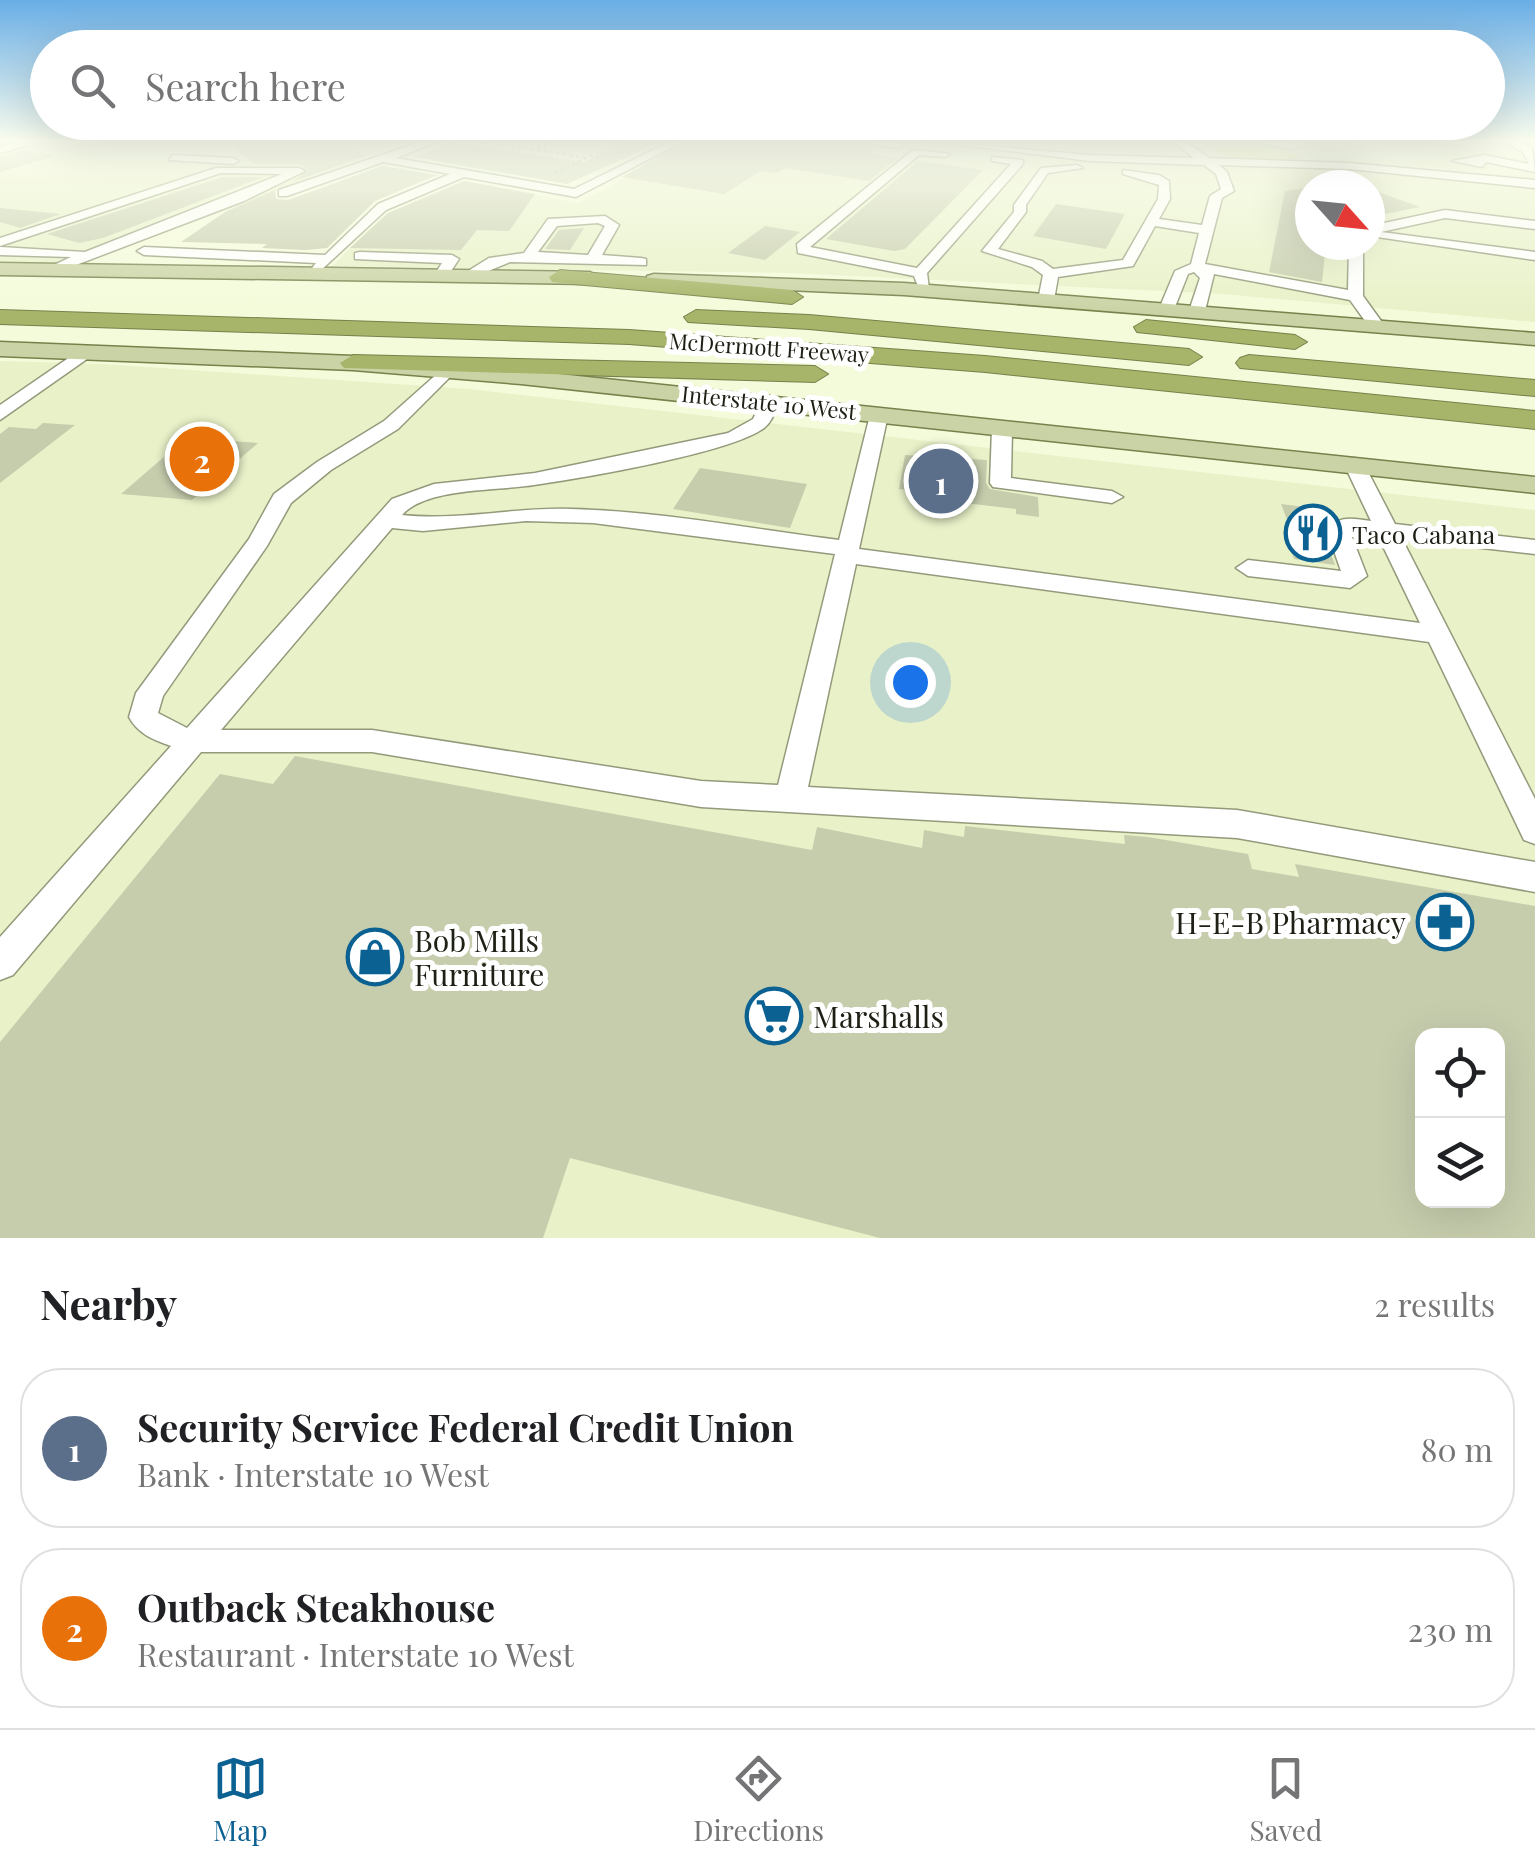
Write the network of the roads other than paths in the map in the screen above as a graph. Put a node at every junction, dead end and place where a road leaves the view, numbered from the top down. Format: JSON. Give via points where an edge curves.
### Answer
{"nodes":[{"id":1,"x":135,"y":198,"type":"edge"},
{"id":2,"x":240,"y":198,"type":"edge"},
{"id":3,"x":269,"y":198,"type":"edge"},
{"id":4,"x":404,"y":198,"type":"edge"},
{"id":5,"x":861,"y":198,"type":"edge"},
{"id":6,"x":990,"y":198,"type":"edge"},
{"id":7,"x":1026,"y":198,"type":"edge"},
{"id":8,"x":1164,"y":198,"type":"edge"},
{"id":9,"x":1208,"y":198,"type":"edge"},
{"id":10,"x":1151,"y":222,"type":"junction"},
{"id":11,"x":1535,"y":225,"type":"edge"},
{"id":12,"x":1385,"y":228,"type":"edge"},
{"id":13,"x":1208,"y":230,"type":"junction"},
{"id":14,"x":1385,"y":234,"type":"edge"},
{"id":15,"x":0,"y":242,"type":"edge"},
{"id":16,"x":144,"y":250,"type":"junction"},
{"id":17,"x":0,"y":251,"type":"edge"},
{"id":18,"x":360,"y":256,"type":"dead end"},
{"id":19,"x":1535,"y":256,"type":"edge"},
{"id":20,"x":527,"y":258,"type":"junction"},
{"id":21,"x":329,"y":259,"type":"junction"},
{"id":22,"x":593,"y":259,"type":"junction"},
{"id":23,"x":1356,"y":260,"type":"edge"},
{"id":24,"x":89,"y":262,"type":"junction"},
{"id":25,"x":641,"y":262,"type":"dead end"},
{"id":26,"x":1037,"y":264,"type":"junction"},
{"id":27,"x":1197,"y":267,"type":"junction"},
{"id":28,"x":0,"y":269,"type":"edge"},
{"id":29,"x":1067,"y":269,"type":"junction"},
{"id":30,"x":1050,"y":274,"type":"junction"},
{"id":31,"x":312,"y":275,"type":"junction"},
{"id":32,"x":440,"y":276,"type":"junction"},
{"id":33,"x":466,"y":276,"type":"junction"},
{"id":34,"x":560,"y":277,"type":"junction"},
{"id":35,"x":923,"y":282,"type":"junction"},
{"id":36,"x":1355,"y":296,"type":"junction"},
{"id":37,"x":0,"y":297,"type":"edge"},
{"id":38,"x":1046,"y":300,"type":"junction"},
{"id":39,"x":339,"y":303,"type":"dead end"},
{"id":40,"x":1167,"y":308,"type":"junction"},
{"id":41,"x":550,"y":310,"type":"dead end"},
{"id":42,"x":1197,"y":311,"type":"junction"},
{"id":43,"x":0,"y":317,"type":"edge"},
{"id":44,"x":1376,"y":325,"type":"junction"},
{"id":45,"x":1535,"y":339,"type":"edge"},
{"id":46,"x":0,"y":349,"type":"edge"},
{"id":47,"x":89,"y":352,"type":"junction"},
{"id":48,"x":353,"y":364,"type":"junction"},
{"id":49,"x":447,"y":370,"type":"junction"},
{"id":50,"x":1535,"y":376,"type":"edge"},
{"id":51,"x":1210,"y":386,"type":"junction"},
{"id":52,"x":1535,"y":388,"type":"edge"},
{"id":53,"x":770,"y":402,"type":"junction"},
{"id":54,"x":0,"y":414,"type":"edge"},
{"id":55,"x":879,"y":414,"type":"junction"},
{"id":56,"x":1535,"y":420,"type":"edge"},
{"id":57,"x":1002,"y":429,"type":"junction"},
{"id":58,"x":1354,"y":464,"type":"junction"},
{"id":59,"x":1535,"y":486,"type":"edge"},
{"id":60,"x":1112,"y":497,"type":"dead end"},
{"id":61,"x":384,"y":520,"type":"junction"},
{"id":62,"x":1386,"y":528,"type":"junction"},
{"id":63,"x":1535,"y":547,"type":"edge"},
{"id":64,"x":847,"y":552,"type":"junction"},
{"id":65,"x":1248,"y":568,"type":"dead end"},
{"id":66,"x":1438,"y":634,"type":"junction"},
{"id":67,"x":192,"y":741,"type":"junction"},
{"id":68,"x":790,"y":799,"type":"junction"},
{"id":69,"x":1535,"y":830,"type":"edge"},
{"id":70,"x":1535,"y":877,"type":"edge"},
{"id":71,"x":0,"y":963,"type":"edge"}],
"edges":[{"from":1,"to":15,"type":"street"},
{"from":2,"to":24,"type":"street"},
{"from":3,"to":16,"type":"street"},
{"from":4,"to":21,"type":"street","via":[[382,207]]},
{"from":5,"to":35,"type":"street","via":[[803,250]]},
{"from":6,"to":35,"type":"street"},
{"from":7,"to":26,"type":"street","via":[[989,252]]},
{"from":8,"to":10,"type":"street"},
{"from":9,"to":13,"type":"street"},
{"from":10,"to":13,"type":"street"},
{"from":10,"to":29,"type":"street","via":[[1128,263]]},
{"from":11,"to":12,"type":"street","via":[[1445,214]]},
{"from":13,"to":27,"type":"street"},
{"from":14,"to":19,"type":"street"},
{"from":16,"to":21,"type":"street"},
{"from":16,"to":24,"type":"street"},
{"from":17,"to":24,"type":"street"},
{"from":18,"to":32,"type":"street","via":[[452,259]]},
{"from":20,"to":22,"type":"street"},
{"from":20,"to":22,"type":"street","via":[[553,222],[600,219],[612,225]]},
{"from":20,"to":33,"type":"street","via":[[478,265]]},
{"from":21,"to":31,"type":"street"},
{"from":22,"to":25,"type":"street"},
{"from":23,"to":36,"type":"street"},
{"from":24,"to":28,"type":"main road"},
{"from":24,"to":31,"type":"main road"},
{"from":26,"to":29,"type":"street"},
{"from":26,"to":30,"type":"street"},
{"from":27,"to":36,"type":"street"},
{"from":27,"to":40,"type":"street","via":[[1182,271]]},
{"from":27,"to":42,"type":"street","via":[[1208,277]]},
{"from":29,"to":30,"type":"street"},
{"from":30,"to":38,"type":"street"},
{"from":31,"to":32,"type":"main road"},
{"from":32,"to":33,"type":"main road"},
{"from":33,"to":34,"type":"main road"},
{"from":34,"to":35,"type":"main road"},
{"from":34,"to":50,"type":"highway","via":[[1063,318]]},
{"from":35,"to":38,"type":"main road"},
{"from":36,"to":44,"type":"street"},
{"from":37,"to":39,"type":"highway"},
{"from":38,"to":40,"type":"main road"},
{"from":40,"to":42,"type":"main road"},
{"from":41,"to":52,"type":"highway","name":"McDermott Freeway","via":[[809,322]]},
{"from":42,"to":44,"type":"main road"},
{"from":43,"to":51,"type":"highway","name":"McDermott Freeway","via":[[629,336]]},
{"from":44,"to":45,"type":"main road"},
{"from":46,"to":47,"type":"main road","name":"Interstate 10 West"},
{"from":47,"to":48,"type":"main road","name":"Interstate 10 West"},
{"from":47,"to":54,"type":"street"},
{"from":48,"to":49,"type":"main road","name":"Interstate 10 West"},
{"from":48,"to":51,"type":"highway"},
{"from":49,"to":53,"type":"main road","name":"Interstate 10 West"},
{"from":49,"to":67,"type":"street","via":[[392,425],[282,500],[150,693],[143,717]]},
{"from":51,"to":56,"type":"highway","name":"McDermott Freeway"},
{"from":53,"to":55,"type":"main road","name":"Interstate 10 West"},
{"from":53,"to":61,"type":"street","via":[[761,422],[734,438],[534,480],[434,490],[400,504]]},
{"from":55,"to":57,"type":"main road","name":"Interstate 10 West"},
{"from":55,"to":64,"type":"street"},
{"from":57,"to":58,"type":"main road","name":"Interstate 10 West"},
{"from":57,"to":60,"type":"street","via":[[1000,482]]},
{"from":58,"to":59,"type":"main road","name":"Interstate 10 West"},
{"from":58,"to":62,"type":"street"},
{"from":61,"to":64,"type":"street","via":[[593,516]]},
{"from":61,"to":67,"type":"street"},
{"from":62,"to":63,"type":"street"},
{"from":62,"to":65,"type":"street","via":[[1344,525],[1338,532],[1355,576],[1350,580]]},
{"from":62,"to":66,"type":"street"},
{"from":64,"to":66,"type":"street"},
{"from":64,"to":68,"type":"street"},
{"from":66,"to":69,"type":"street"},
{"from":67,"to":68,"type":"street","via":[[372,741],[701,794]]},
{"from":67,"to":71,"type":"street"},
{"from":68,"to":70,"type":"street","via":[[1237,824]]}]}
